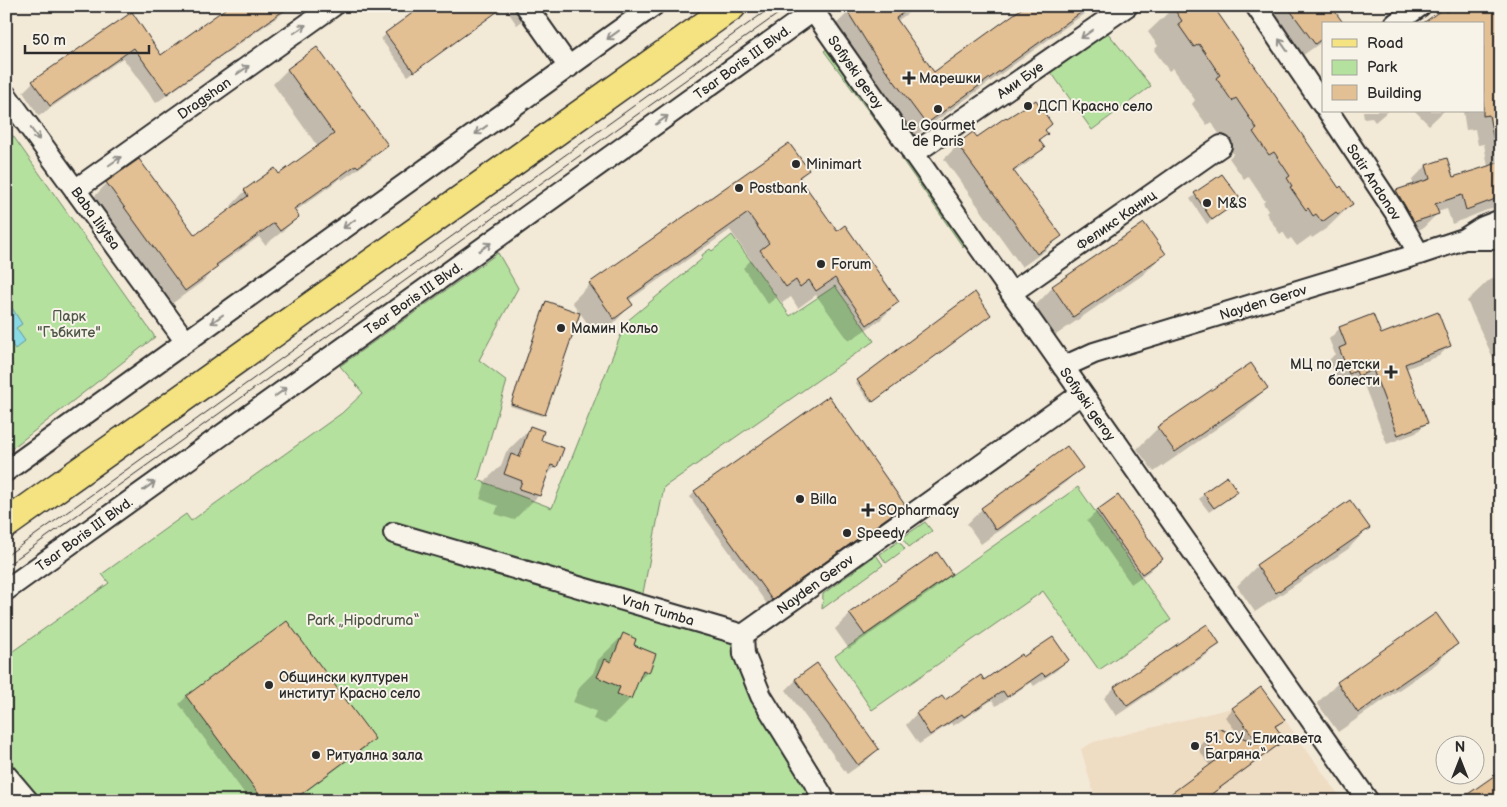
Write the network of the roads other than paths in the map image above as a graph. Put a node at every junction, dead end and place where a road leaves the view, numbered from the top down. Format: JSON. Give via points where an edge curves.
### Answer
{"nodes":[{"id":1,"x":333,"y":6,"type":"edge"},
{"id":2,"x":526,"y":6,"type":"edge"},
{"id":3,"x":653,"y":6,"type":"edge"},
{"id":4,"x":732,"y":6,"type":"edge"},
{"id":5,"x":1127,"y":6,"type":"edge"},
{"id":6,"x":1256,"y":6,"type":"edge"},
{"id":7,"x":1420,"y":6,"type":"edge"},
{"id":8,"x":814,"y":8,"type":"edge"},
{"id":9,"x":1398,"y":22,"type":"edge"},
{"id":10,"x":569,"y":67,"type":"junction"},
{"id":11,"x":1316,"y":79,"type":"edge"},
{"id":12,"x":6,"y":95,"type":"edge"},
{"id":13,"x":1322,"y":100,"type":"edge"},
{"id":14,"x":1329,"y":112,"type":"edge"},
{"id":15,"x":1221,"y":146,"type":"dead end"},
{"id":16,"x":913,"y":154,"type":"junction"},
{"id":17,"x":75,"y":190,"type":"junction"},
{"id":18,"x":1501,"y":220,"type":"edge"},
{"id":19,"x":1464,"y":239,"type":"junction"},
{"id":20,"x":1501,"y":239,"type":"edge"},
{"id":21,"x":1419,"y":254,"type":"junction"},
{"id":22,"x":1011,"y":293,"type":"junction"},
{"id":23,"x":186,"y":342,"type":"junction"},
{"id":24,"x":1063,"y":367,"type":"junction"},
{"id":25,"x":1081,"y":394,"type":"junction"},
{"id":26,"x":6,"y":472,"type":"edge"},
{"id":27,"x":6,"y":524,"type":"edge"},
{"id":28,"x":394,"y":533,"type":"dead end"},
{"id":29,"x":6,"y":590,"type":"edge"},
{"id":30,"x":743,"y":635,"type":"junction"},
{"id":31,"x":6,"y":774,"type":"edge"},
{"id":32,"x":28,"y":801,"type":"edge"},
{"id":33,"x":822,"y":801,"type":"edge"},
{"id":34,"x":1368,"y":801,"type":"edge"}],
"edges":[{"from":17,"to":1,"type":"street","name":"Dragshan","one_way":true},
{"from":2,"to":10,"type":"street"},
{"from":3,"to":10,"type":"street","one_way":true},
{"from":4,"to":27,"type":"main road"},
{"from":5,"to":16,"type":"street","name":"Ами Буе","one_way":true},
{"from":11,"to":6,"type":"street","one_way":true},
{"from":7,"to":9,"type":"street"},
{"from":8,"to":16,"type":"street","name":"Sofiyski geroy"},
{"from":29,"to":8,"type":"street","name":"Tsar Boris III Blvd.","one_way":true},
{"from":10,"to":23,"type":"street","one_way":true},
{"from":11,"to":13,"type":"street"},
{"from":12,"to":17,"type":"street","name":"Baba Iliytsa","one_way":true},
{"from":14,"to":21,"type":"street","name":"Sotir Andonov"},
{"from":15,"to":22,"type":"street","name":"Феликс Каниц"},
{"from":16,"to":22,"type":"street","name":"Sofiyski geroy"},
{"from":17,"to":23,"type":"street","name":"Baba Iliytsa"},
{"from":18,"to":19,"type":"street","name":"Nayden Gerov"},
{"from":19,"to":20,"type":"street","name":"Nayden Gerov"},
{"from":19,"to":21,"type":"street","name":"Nayden Gerov"},
{"from":21,"to":24,"type":"street","name":"Nayden Gerov","via":[[1094,353]]},
{"from":22,"to":24,"type":"street","name":"Sofiyski geroy"},
{"from":23,"to":26,"type":"street"},
{"from":24,"to":25,"type":"street","name":"Sofiyski geroy"},
{"from":25,"to":30,"type":"street","name":"Nayden Gerov"},
{"from":25,"to":34,"type":"street","name":"Sofiyski geroy"},
{"from":28,"to":30,"type":"street","name":"Vrah Tumba"},
{"from":30,"to":33,"type":"street","via":[[744,654],[761,696],[822,795]]},
{"from":31,"to":32,"type":"street"}]}
